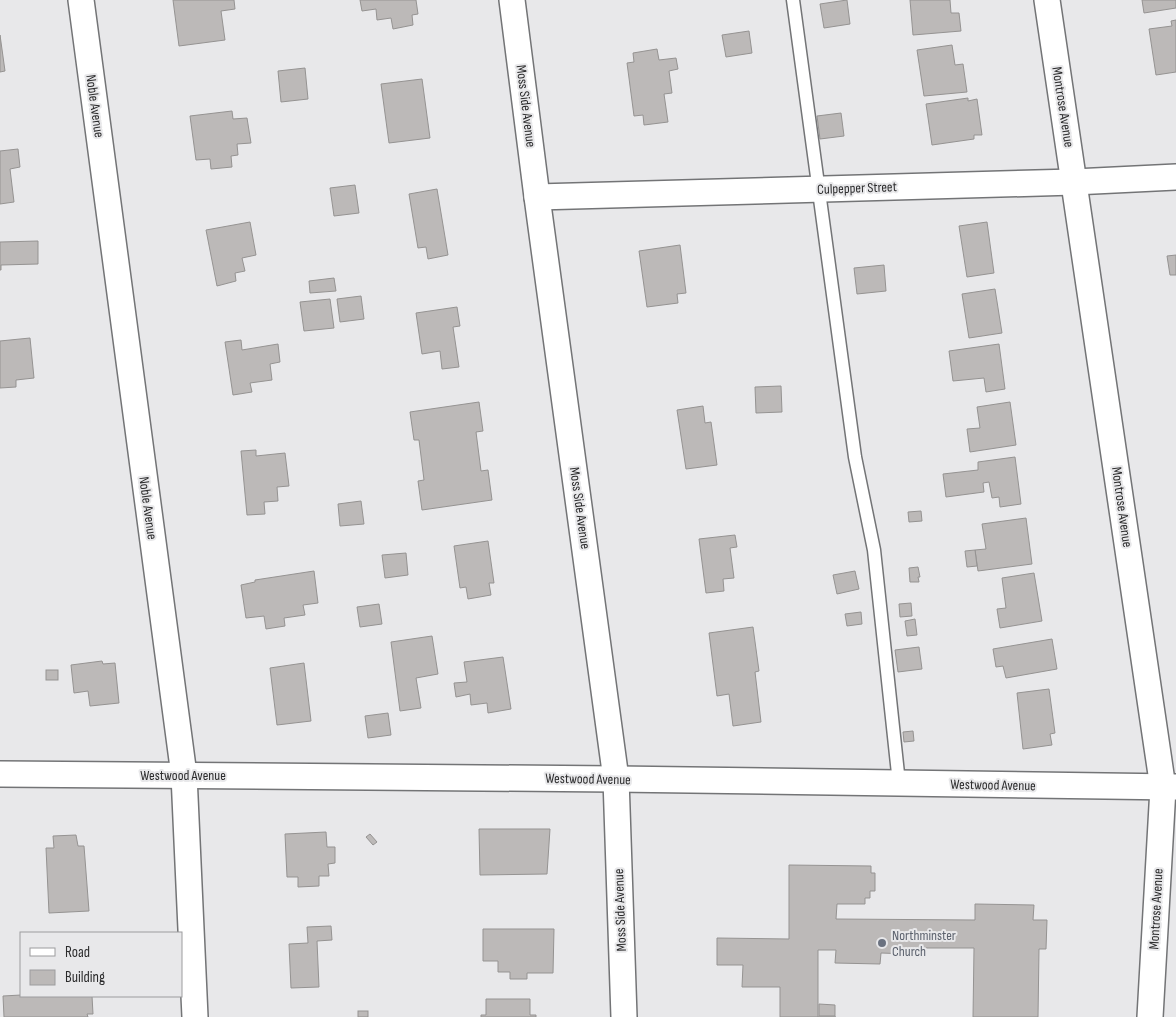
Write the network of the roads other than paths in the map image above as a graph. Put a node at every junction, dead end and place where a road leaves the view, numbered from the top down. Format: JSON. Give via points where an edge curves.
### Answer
{"nodes":[{"id":1,"x":81,"y":0,"type":"edge"},
{"id":2,"x":512,"y":0,"type":"edge"},
{"id":3,"x":792,"y":0,"type":"edge"},
{"id":4,"x":1047,"y":0,"type":"edge"},
{"id":5,"x":1176,"y":177,"type":"edge"},
{"id":6,"x":1074,"y":182,"type":"junction"},
{"id":7,"x":818,"y":189,"type":"junction"},
{"id":8,"x":537,"y":197,"type":"junction"},
{"id":9,"x":0,"y":774,"type":"edge"},
{"id":10,"x":184,"y":775,"type":"junction"},
{"id":11,"x":616,"y":779,"type":"junction"},
{"id":12,"x":899,"y":784,"type":"junction"},
{"id":13,"x":1169,"y":787,"type":"edge"},
{"id":14,"x":195,"y":1017,"type":"edge"},
{"id":15,"x":624,"y":1017,"type":"edge"},
{"id":16,"x":1150,"y":1017,"type":"edge"}],
"edges":[{"from":1,"to":10,"type":"street","name":"Noble Avenue"},
{"from":2,"to":8,"type":"street","name":"Moss Side Avenue"},
{"from":3,"to":7,"type":"lane"},
{"from":4,"to":6,"type":"street","name":"Montrose Avenue"},
{"from":5,"to":6,"type":"street","name":"Culpepper Street"},
{"from":6,"to":7,"type":"street","name":"Culpepper Street"},
{"from":6,"to":13,"type":"street","name":"Montrose Avenue"},
{"from":7,"to":8,"type":"street","name":"Culpepper Street"},
{"from":7,"to":12,"type":"lane","via":[[855,457],[874,550]]},
{"from":8,"to":11,"type":"street","name":"Moss Side Avenue"},
{"from":9,"to":10,"type":"street","name":"Westwood Avenue"},
{"from":10,"to":11,"type":"street","name":"Westwood Avenue"},
{"from":10,"to":14,"type":"street","name":"Noble Avenue"},
{"from":11,"to":12,"type":"street","name":"Westwood Avenue"},
{"from":11,"to":15,"type":"street","name":"Moss Side Avenue"},
{"from":12,"to":13,"type":"street","name":"Westwood Avenue"},
{"from":13,"to":16,"type":"street","name":"Montrose Avenue"}]}
